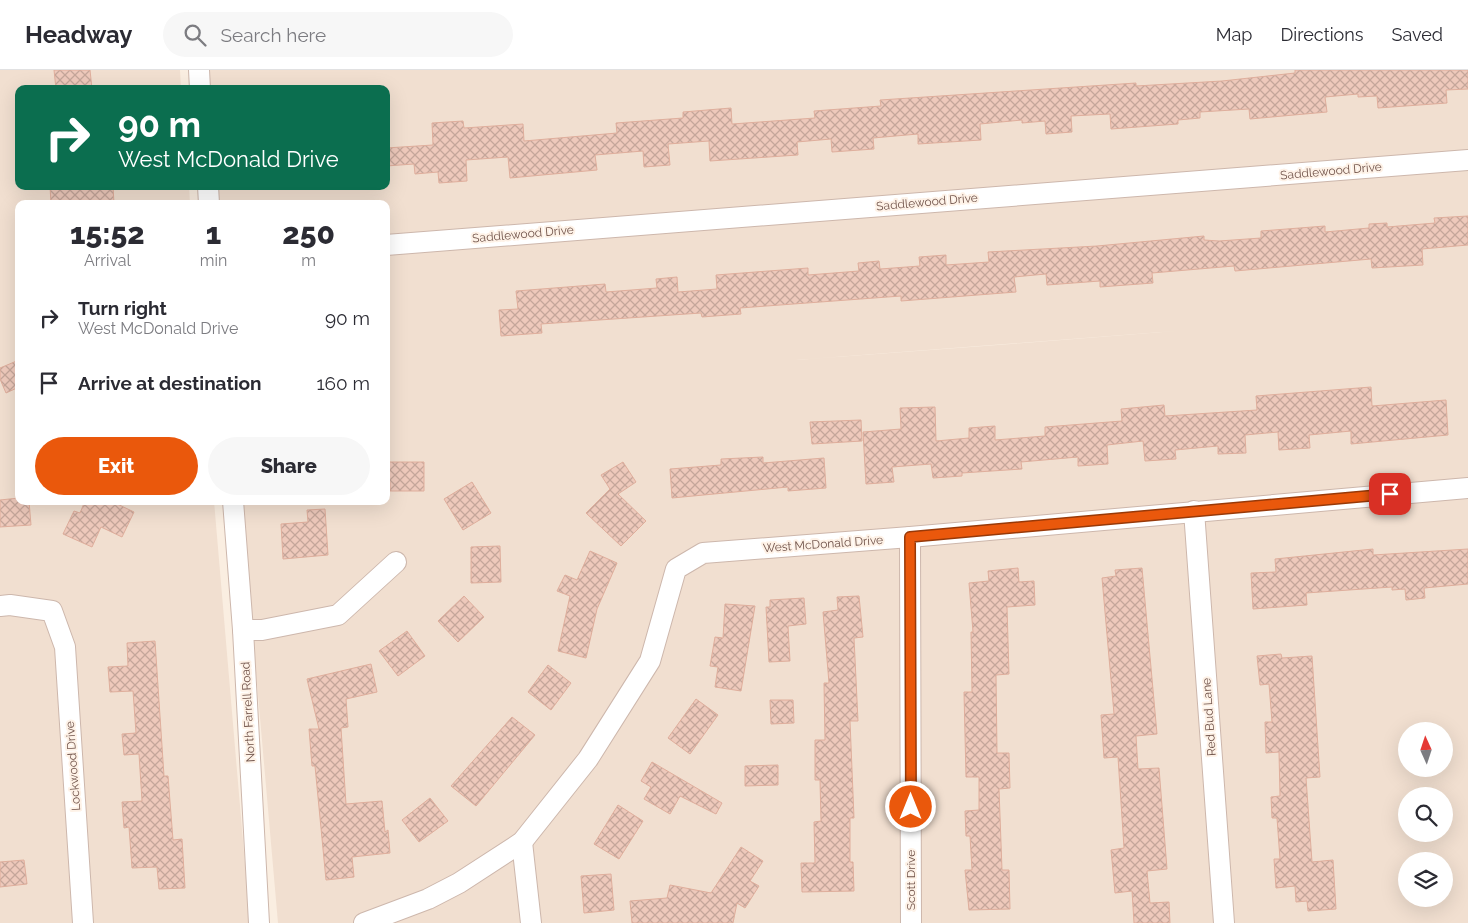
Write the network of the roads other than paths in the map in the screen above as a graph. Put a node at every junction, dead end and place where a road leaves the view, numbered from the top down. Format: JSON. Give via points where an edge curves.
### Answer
{"nodes":[{"id":1,"x":199,"y":70,"type":"edge"},
{"id":2,"x":200,"y":85,"type":"edge"},
{"id":3,"x":1468,"y":160,"type":"edge"},
{"id":4,"x":390,"y":245,"type":"edge"},
{"id":5,"x":1468,"y":488,"type":"edge"},
{"id":6,"x":233,"y":505,"type":"edge"},
{"id":7,"x":1194,"y":510,"type":"junction"},
{"id":8,"x":910,"y":537,"type":"junction"},
{"id":9,"x":396,"y":562,"type":"dead end"},
{"id":10,"x":0,"y":606,"type":"edge"},
{"id":11,"x":243,"y":630,"type":"junction"},
{"id":12,"x":522,"y":842,"type":"junction"},
{"id":13,"x":83,"y":923,"type":"edge"},
{"id":14,"x":259,"y":923,"type":"edge"},
{"id":15,"x":364,"y":923,"type":"edge"},
{"id":16,"x":531,"y":923,"type":"edge"},
{"id":17,"x":911,"y":923,"type":"edge"},
{"id":18,"x":1224,"y":923,"type":"edge"}],
"edges":[{"from":1,"to":2,"type":"street"},
{"from":3,"to":4,"type":"street","name":"Saddlewood Drive"},
{"from":5,"to":7,"type":"street","name":"West McDonald Drive"},
{"from":6,"to":11,"type":"street","name":"North Farrell Road"},
{"from":7,"to":8,"type":"street","name":"West McDonald Drive"},
{"from":7,"to":18,"type":"street","name":"Red Bud Lane"},
{"from":8,"to":12,"type":"street","name":"West McDonald Drive","via":[[703,553],[676,569],[650,661],[588,759]]},
{"from":8,"to":17,"type":"street","name":"Scott Drive"},
{"from":9,"to":11,"type":"street","via":[[338,614],[262,630]]},
{"from":10,"to":13,"type":"street","name":"Lockwood Drive","via":[[52,610],[66,647]]},
{"from":11,"to":14,"type":"street","name":"North Farrell Road"},
{"from":12,"to":15,"type":"street","name":"West McDonald Drive","via":[[428,899]]},
{"from":12,"to":16,"type":"street"}]}
